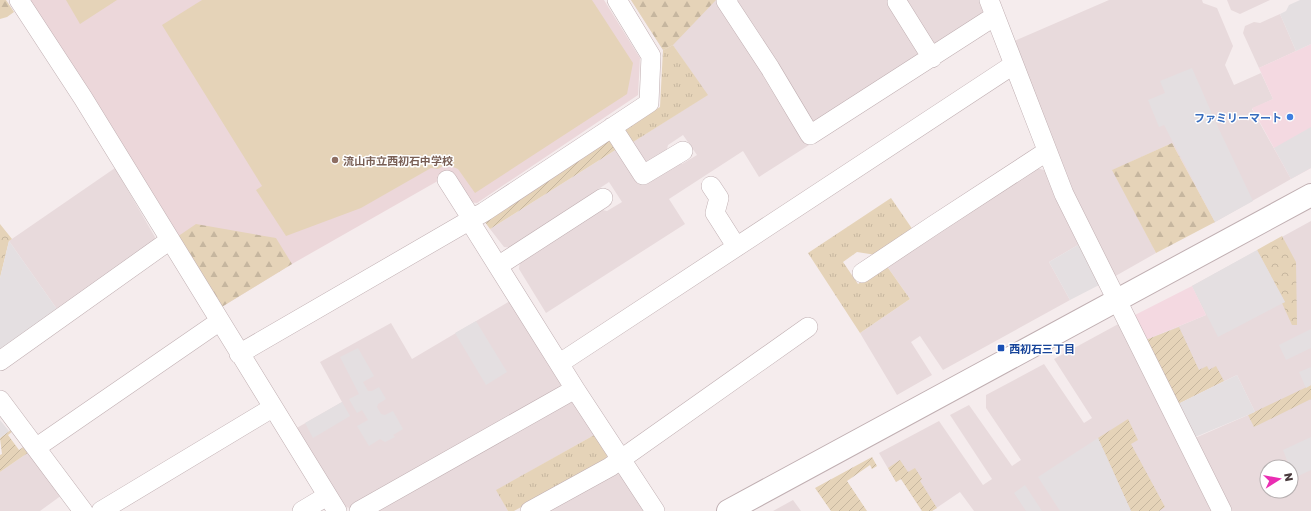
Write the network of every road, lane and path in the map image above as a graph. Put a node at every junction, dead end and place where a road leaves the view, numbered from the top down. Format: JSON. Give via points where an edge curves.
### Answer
{"nodes":[{"id":1,"x":19,"y":0,"type":"edge"},
{"id":2,"x":616,"y":0,"type":"edge"},
{"id":3,"x":728,"y":0,"type":"edge"},
{"id":4,"x":897,"y":2,"type":"dead end"},
{"id":5,"x":992,"y":8,"type":"edge"},
{"id":6,"x":932,"y":58,"type":"junction"},
{"id":7,"x":1013,"y":66,"type":"junction"},
{"id":8,"x":612,"y":127,"type":"junction"},
{"id":9,"x":683,"y":151,"type":"dead end"},
{"id":10,"x":1046,"y":152,"type":"junction"},
{"id":11,"x":447,"y":180,"type":"dead end"},
{"id":12,"x":711,"y":186,"type":"dead end"},
{"id":13,"x":1311,"y":195,"type":"edge"},
{"id":14,"x":603,"y":198,"type":"dead end"},
{"id":15,"x":469,"y":220,"type":"junction"},
{"id":16,"x":170,"y":240,"type":"junction"},
{"id":17,"x":736,"y":246,"type":"junction"},
{"id":18,"x":498,"y":266,"type":"junction"},
{"id":19,"x":862,"y":273,"type":"dead end"},
{"id":20,"x":1117,"y":300,"type":"junction"},
{"id":21,"x":220,"y":321,"type":"junction"},
{"id":22,"x":808,"y":327,"type":"dead end"},
{"id":23,"x":239,"y":354,"type":"junction"},
{"id":24,"x":0,"y":361,"type":"edge"},
{"id":25,"x":560,"y":363,"type":"junction"},
{"id":26,"x":575,"y":389,"type":"junction"},
{"id":27,"x":0,"y":400,"type":"edge"},
{"id":28,"x":272,"y":408,"type":"junction"},
{"id":29,"x":37,"y":447,"type":"junction"},
{"id":30,"x":620,"y":459,"type":"junction"},
{"id":31,"x":332,"y":504,"type":"edge"},
{"id":32,"x":83,"y":511,"type":"edge"},
{"id":33,"x":101,"y":511,"type":"edge"},
{"id":34,"x":302,"y":511,"type":"edge"},
{"id":35,"x":359,"y":511,"type":"edge"},
{"id":36,"x":530,"y":511,"type":"edge"},
{"id":37,"x":654,"y":511,"type":"edge"},
{"id":38,"x":728,"y":511,"type":"edge"},
{"id":39,"x":1222,"y":511,"type":"edge"}],
"edges":[{"from":1,"to":16,"type":"street"},
{"from":2,"to":8,"type":"street","via":[[651,56],[649,103]]},
{"from":3,"to":6,"type":"street","via":[[726,1],[810,136]]},
{"from":4,"to":6,"type":"street"},
{"from":5,"to":6,"type":"street"},
{"from":5,"to":7,"type":"street"},
{"from":7,"to":10,"type":"street"},
{"from":7,"to":17,"type":"street"},
{"from":8,"to":9,"type":"street","via":[[643,175]]},
{"from":8,"to":15,"type":"street"},
{"from":10,"to":19,"type":"street"},
{"from":10,"to":20,"type":"street"},
{"from":11,"to":15,"type":"street","via":[[468,213]]},
{"from":12,"to":17,"type":"street","via":[[719,198],[715,213]]},
{"from":13,"to":20,"type":"street"},
{"from":14,"to":18,"type":"street"},
{"from":15,"to":18,"type":"street"},
{"from":15,"to":23,"type":"street"},
{"from":16,"to":21,"type":"street"},
{"from":16,"to":24,"type":"street"},
{"from":17,"to":25,"type":"street"},
{"from":18,"to":25,"type":"street"},
{"from":20,"to":38,"type":"street"},
{"from":20,"to":39,"type":"street"},
{"from":21,"to":23,"type":"street"},
{"from":21,"to":29,"type":"street"},
{"from":22,"to":30,"type":"street"},
{"from":23,"to":28,"type":"street"},
{"from":25,"to":26,"type":"street"},
{"from":26,"to":30,"type":"street"},
{"from":26,"to":35,"type":"street"},
{"from":27,"to":29,"type":"street"},
{"from":28,"to":31,"type":"street"},
{"from":28,"to":33,"type":"street"},
{"from":29,"to":32,"type":"street"},
{"from":30,"to":36,"type":"street"},
{"from":30,"to":37,"type":"street"},
{"from":31,"to":34,"type":"street"}]}
